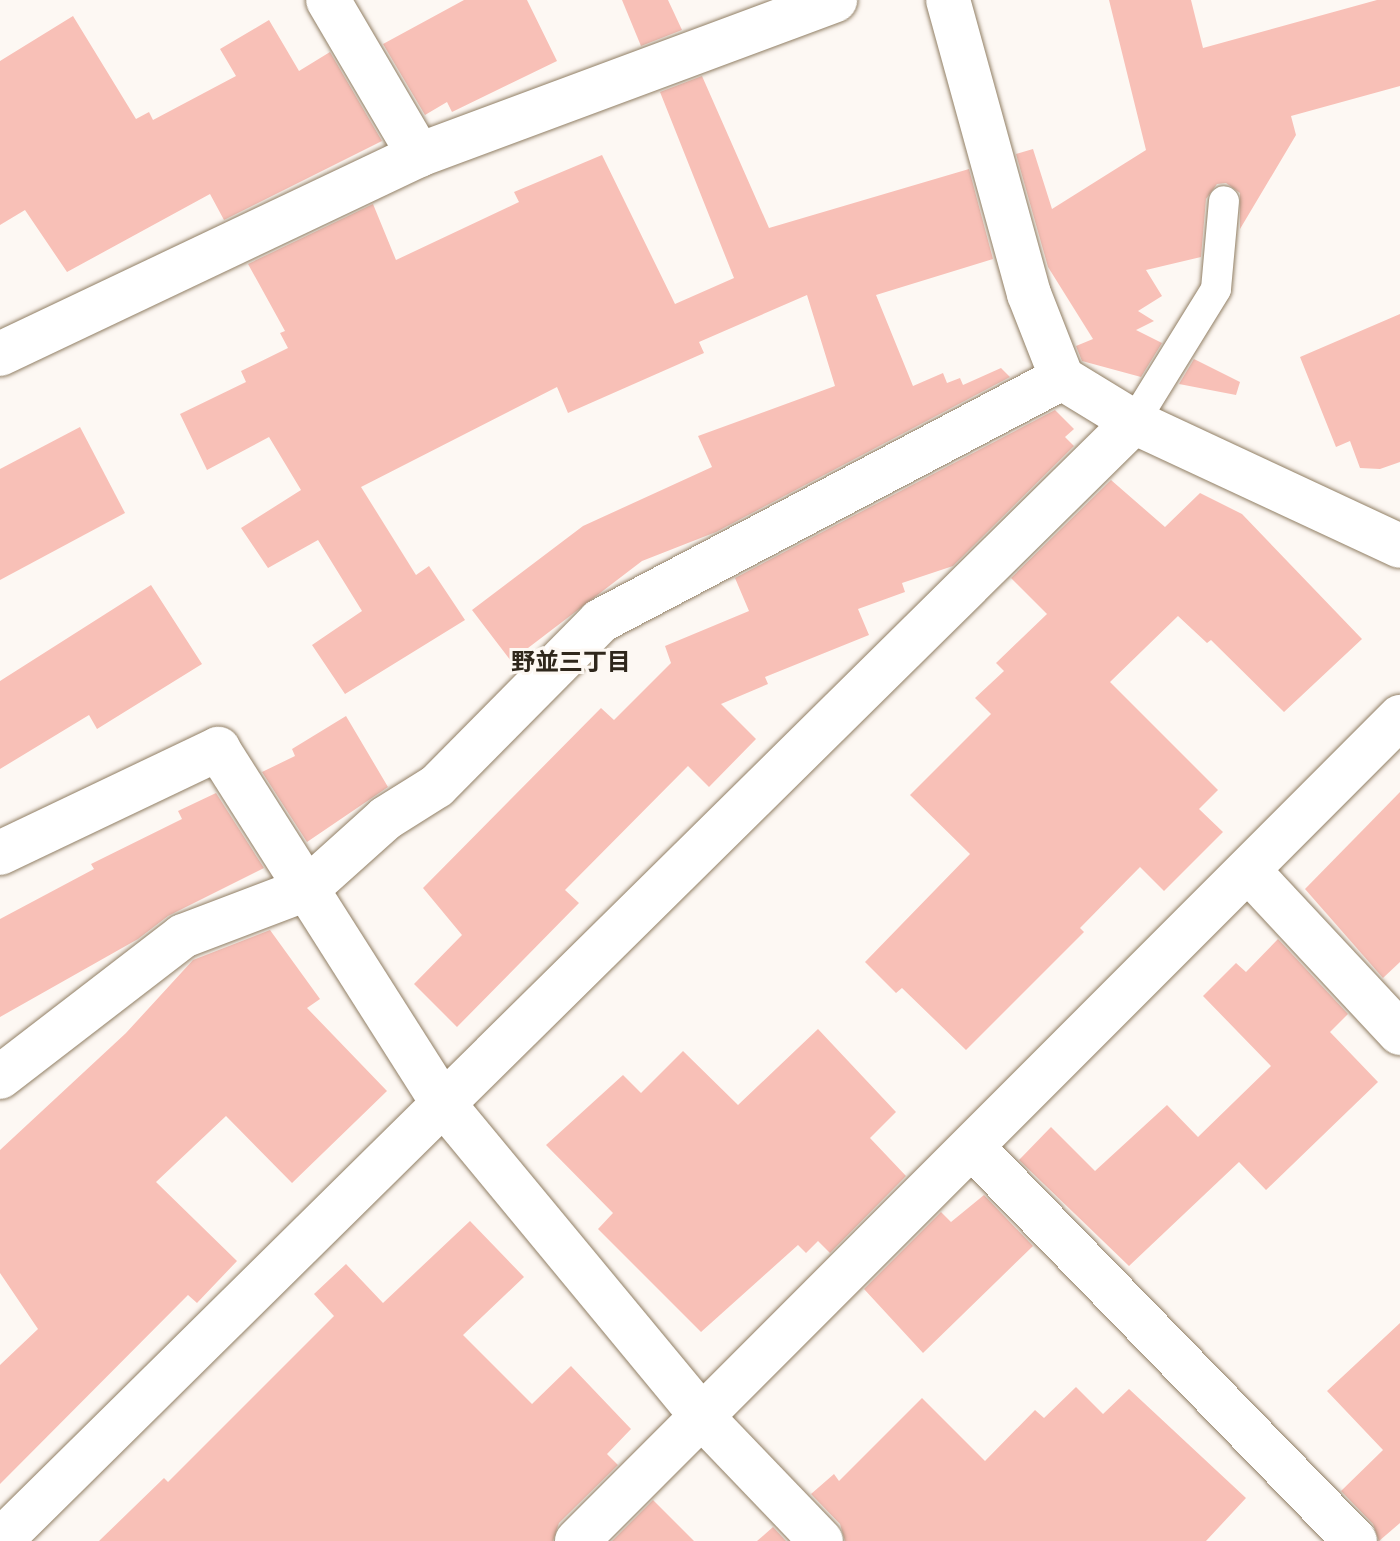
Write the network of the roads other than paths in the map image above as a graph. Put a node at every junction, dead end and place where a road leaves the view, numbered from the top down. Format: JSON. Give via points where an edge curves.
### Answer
{"nodes":[{"id":1,"x":328,"y":0,"type":"edge"},
{"id":2,"x":835,"y":0,"type":"edge"},
{"id":3,"x":948,"y":0,"type":"edge"},
{"id":4,"x":419,"y":155,"type":"junction"},
{"id":5,"x":1224,"y":201,"type":"dead end"},
{"id":6,"x":0,"y":354,"type":"edge"},
{"id":7,"x":1062,"y":378,"type":"junction"},
{"id":8,"x":1134,"y":422,"type":"junction"},
{"id":9,"x":1400,"y":546,"type":"edge"},
{"id":10,"x":1400,"y":717,"type":"edge"},
{"id":11,"x":0,"y":853,"type":"edge"},
{"id":12,"x":1248,"y":870,"type":"junction"},
{"id":13,"x":307,"y":889,"type":"junction"},
{"id":14,"x":1400,"y":1033,"type":"edge"},
{"id":15,"x":0,"y":1077,"type":"edge"},
{"id":16,"x":442,"y":1102,"type":"junction"},
{"id":17,"x":973,"y":1148,"type":"junction"},
{"id":18,"x":704,"y":1419,"type":"junction"},
{"id":19,"x":0,"y":1541,"type":"edge"},
{"id":20,"x":577,"y":1541,"type":"edge"},
{"id":21,"x":821,"y":1541,"type":"edge"},
{"id":22,"x":1355,"y":1541,"type":"edge"}],
"edges":[{"from":1,"to":4,"type":"street"},
{"from":2,"to":4,"type":"street"},
{"from":3,"to":7,"type":"street","via":[[1029,294]]},
{"from":4,"to":6,"type":"street"},
{"from":5,"to":8,"type":"lane","via":[[1216,289]]},
{"from":7,"to":8,"type":"street"},
{"from":7,"to":13,"type":"street","via":[[600,621],[437,786],[386,818]]},
{"from":8,"to":9,"type":"street"},
{"from":8,"to":16,"type":"street"},
{"from":10,"to":12,"type":"street"},
{"from":11,"to":13,"type":"street","via":[[218,749]]},
{"from":12,"to":14,"type":"street"},
{"from":12,"to":17,"type":"street"},
{"from":13,"to":15,"type":"street","via":[[183,936]]},
{"from":13,"to":16,"type":"street"},
{"from":16,"to":18,"type":"street"},
{"from":16,"to":19,"type":"street"},
{"from":17,"to":18,"type":"street"},
{"from":17,"to":22,"type":"street"},
{"from":18,"to":20,"type":"street"},
{"from":18,"to":21,"type":"street"}]}
